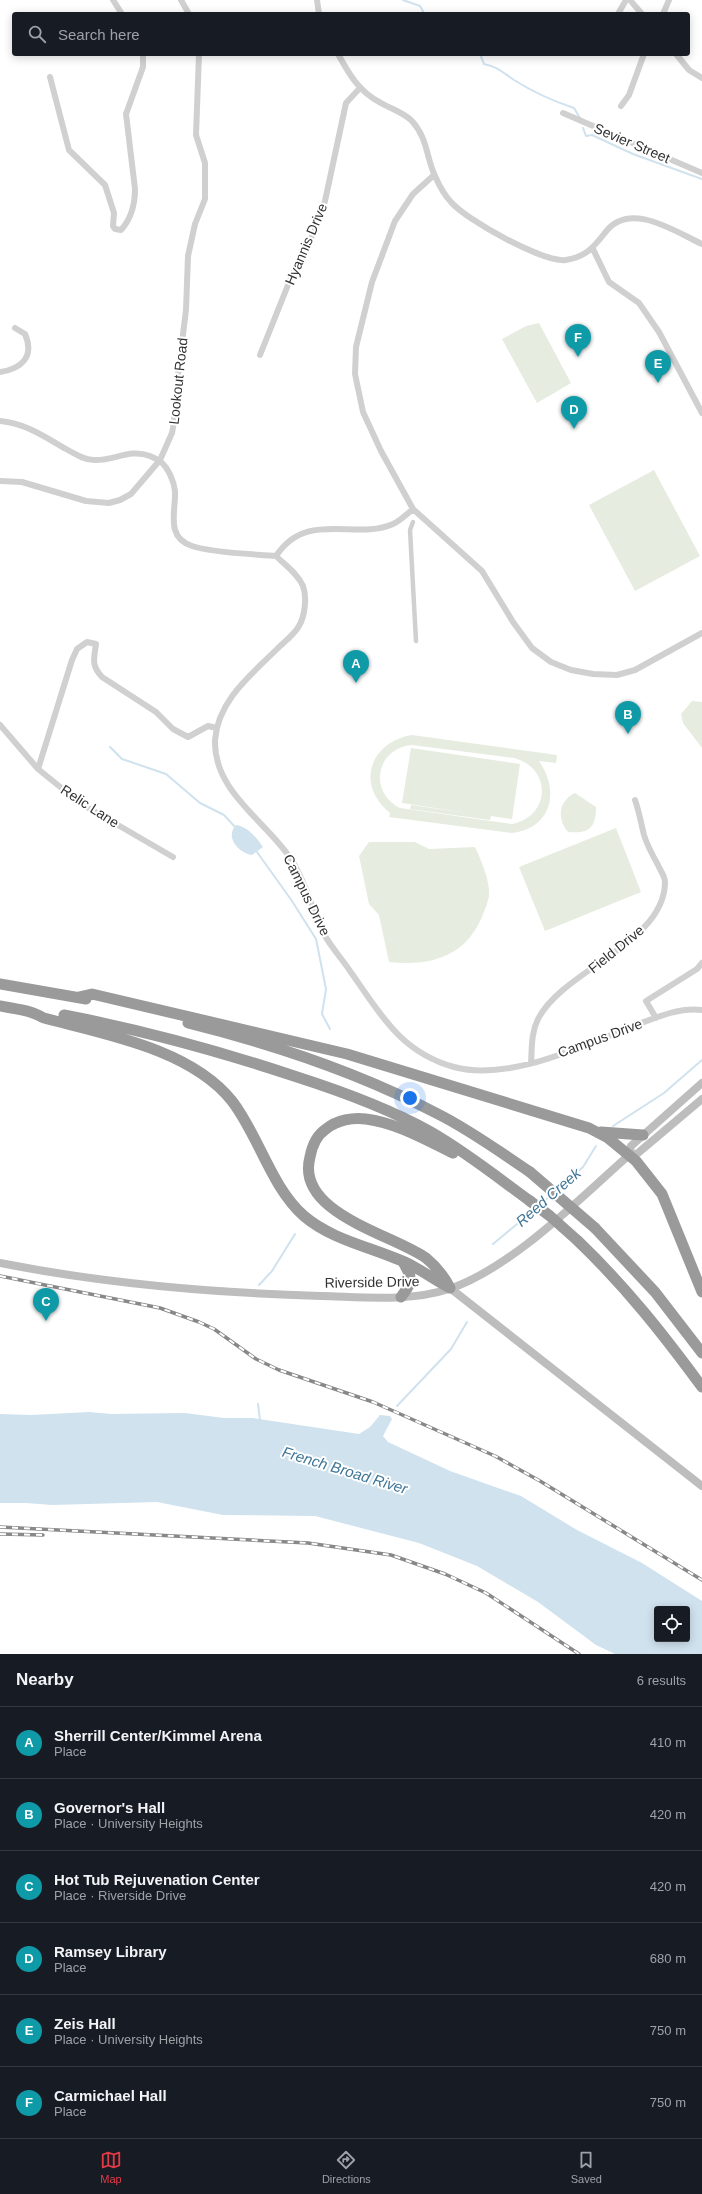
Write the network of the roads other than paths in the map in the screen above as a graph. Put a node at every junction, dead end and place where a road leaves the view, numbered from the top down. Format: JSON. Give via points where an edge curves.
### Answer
{"nodes":[{"id":1,"x":113,"y":0,"type":"edge"},
{"id":2,"x":181,"y":0,"type":"edge"},
{"id":3,"x":317,"y":0,"type":"edge"},
{"id":4,"x":626,"y":0,"type":"edge"},
{"id":5,"x":630,"y":0,"type":"edge"},
{"id":6,"x":669,"y":0,"type":"edge"},
{"id":7,"x":121,"y":12,"type":"edge"},
{"id":8,"x":188,"y":12,"type":"edge"},
{"id":9,"x":319,"y":12,"type":"edge"},
{"id":10,"x":619,"y":12,"type":"edge"},
{"id":11,"x":640,"y":12,"type":"edge"},
{"id":12,"x":664,"y":12,"type":"edge"},
{"id":13,"x":143,"y":56,"type":"edge"},
{"id":14,"x":199,"y":56,"type":"edge"},
{"id":15,"x":339,"y":56,"type":"edge"},
{"id":16,"x":643,"y":56,"type":"edge"},
{"id":17,"x":678,"y":56,"type":"edge"},
{"id":18,"x":50,"y":77,"type":"dead end"},
{"id":19,"x":702,"y":78,"type":"edge"},
{"id":20,"x":359,"y":88,"type":"junction"},
{"id":21,"x":621,"y":106,"type":"dead end"},
{"id":22,"x":563,"y":113,"type":"dead end"},
{"id":23,"x":702,"y":173,"type":"edge"},
{"id":24,"x":434,"y":175,"type":"junction"},
{"id":25,"x":702,"y":244,"type":"edge"},
{"id":26,"x":593,"y":250,"type":"junction"},
{"id":27,"x":15,"y":328,"type":"dead end"},
{"id":28,"x":260,"y":354,"type":"dead end"},
{"id":29,"x":0,"y":372,"type":"edge"},
{"id":30,"x":702,"y":413,"type":"edge"},
{"id":31,"x":0,"y":422,"type":"edge"},
{"id":32,"x":160,"y":460,"type":"junction"},
{"id":33,"x":0,"y":481,"type":"edge"},
{"id":34,"x":413,"y":509,"type":"junction"},
{"id":35,"x":413,"y":522,"type":"dead end"},
{"id":36,"x":276,"y":556,"type":"junction"},
{"id":37,"x":702,"y":633,"type":"edge"},
{"id":38,"x":416,"y":641,"type":"dead end"},
{"id":39,"x":0,"y":725,"type":"edge"},
{"id":40,"x":217,"y":728,"type":"junction"},
{"id":41,"x":38,"y":769,"type":"junction"},
{"id":42,"x":635,"y":800,"type":"dead end"},
{"id":43,"x":173,"y":857,"type":"dead end"},
{"id":44,"x":702,"y":963,"type":"edge"},
{"id":45,"x":0,"y":984,"type":"edge"},
{"id":46,"x":78,"y":997,"type":"junction"},
{"id":47,"x":0,"y":1006,"type":"edge"},
{"id":48,"x":702,"y":1010,"type":"edge"},
{"id":49,"x":30,"y":1012,"type":"junction"},
{"id":50,"x":656,"y":1018,"type":"junction"},
{"id":51,"x":531,"y":1063,"type":"junction"},
{"id":52,"x":702,"y":1083,"type":"edge"},
{"id":53,"x":702,"y":1099,"type":"edge"},
{"id":54,"x":597,"y":1132,"type":"junction"},
{"id":55,"x":642,"y":1135,"type":"junction"},
{"id":56,"x":628,"y":1156,"type":"junction"},
{"id":57,"x":480,"y":1165,"type":"junction"},
{"id":58,"x":403,"y":1262,"type":"junction"},
{"id":59,"x":0,"y":1263,"type":"edge"},
{"id":60,"x":450,"y":1288,"type":"junction"},
{"id":61,"x":702,"y":1292,"type":"edge"},
{"id":62,"x":401,"y":1297,"type":"junction"},
{"id":63,"x":702,"y":1353,"type":"edge"},
{"id":64,"x":702,"y":1387,"type":"edge"},
{"id":65,"x":702,"y":1486,"type":"edge"}],
"edges":[{"from":1,"to":7,"type":"street"},
{"from":2,"to":8,"type":"street"},
{"from":3,"to":9,"type":"street"},
{"from":4,"to":10,"type":"street"},
{"from":5,"to":11,"type":"street"},
{"from":6,"to":12,"type":"street"},
{"from":13,"to":18,"type":"street","via":[[143,67],[126,114],[135,201],[125,225],[120,230],[113,226],[114,213],[105,185],[69,150]]},
{"from":14,"to":32,"type":"street","name":"Lookout Road","via":[[196,135],[205,163],[205,199],[195,224],[188,256],[186,310],[174,422]]},
{"from":15,"to":20,"type":"street"},
{"from":16,"to":21,"type":"street","via":[[629,95]]},
{"from":17,"to":19,"type":"street","via":[[689,70]]},
{"from":20,"to":24,"type":"street","via":[[411,120],[423,138]]},
{"from":20,"to":28,"type":"street","name":"Hyannis Drive","via":[[346,103],[325,201],[314,232],[292,276]]},
{"from":22,"to":23,"type":"street","name":"Sevier Street"},
{"from":24,"to":26,"type":"street","via":[[450,202],[498,235],[550,257],[564,260],[580,257]]},
{"from":24,"to":34,"type":"street","via":[[413,194],[395,221],[372,282],[356,346],[355,374],[363,412]]},
{"from":25,"to":26,"type":"street","via":[[652,221],[633,216],[620,220],[606,230]]},
{"from":26,"to":30,"type":"street","via":[[609,282],[639,303],[659,332]]},
{"from":27,"to":29,"type":"street","via":[[25,334],[29,346],[28,353],[16,368]]},
{"from":31,"to":32,"type":"street","via":[[16,423],[86,459],[100,460],[136,452]]},
{"from":32,"to":33,"type":"street","name":"Lookout Road","via":[[132,494],[110,503],[86,501],[22,482]]},
{"from":32,"to":36,"type":"street","via":[[172,479],[175,491],[173,524],[176,533],[184,542],[207,549]]},
{"from":34,"to":36,"type":"street","via":[[393,524],[303,533],[285,543]]},
{"from":34,"to":37,"type":"street","via":[[482,571],[532,648],[551,662],[571,670],[617,675],[635,670]]},
{"from":35,"to":38,"type":"street","via":[[410,530]]},
{"from":36,"to":40,"type":"street","name":"Campus Drive","via":[[296,574],[303,586],[305,605],[299,626],[229,699]]},
{"from":39,"to":41,"type":"street","name":"Relic Lane"},
{"from":40,"to":41,"type":"street","via":[[208,726],[188,737],[173,729],[156,712],[102,677],[95,669],[96,644],[87,642],[77,649],[72,660]]},
{"from":40,"to":51,"type":"street","name":"Campus Drive","via":[[216,757],[225,780],[280,844],[294,865],[325,936],[393,1032],[413,1048],[437,1061],[456,1067],[505,1069]]},
{"from":41,"to":43,"type":"street","name":"Relic Lane","via":[[80,803]]},
{"from":42,"to":51,"type":"street","name":"Field Drive","via":[[644,835],[665,880],[656,911],[628,942],[551,1002],[539,1017],[533,1031]]},
{"from":44,"to":50,"type":"street","via":[[697,969],[646,1001]]},
{"from":45,"to":46,"type":"highway"},
{"from":46,"to":54,"type":"highway","via":[[92,994],[340,1052],[566,1119]]},
{"from":46,"to":63,"type":"highway","bridge":true,"via":[[228,1034],[326,1066],[440,1114],[530,1172],[595,1228],[655,1292]]},
{"from":47,"to":49,"type":"highway"},
{"from":48,"to":50,"type":"street","name":"Campus Drive","via":[[686,1010]]},
{"from":49,"to":57,"type":"highway","via":[[36,1010],[57,1013],[178,1041],[320,1085],[377,1106],[430,1132],[471,1156]]},
{"from":49,"to":58,"type":"highway","via":[[166,1054],[203,1074],[232,1100],[248,1124],[284,1192],[300,1211],[332,1233]]},
{"from":50,"to":51,"type":"street","name":"Campus Drive"},
{"from":52,"to":55,"type":"main road"},
{"from":53,"to":56,"type":"main road","via":[[638,1153]]},
{"from":54,"to":55,"type":"highway"},
{"from":54,"to":56,"type":"highway"},
{"from":55,"to":56,"type":"main road","via":[[632,1146]]},
{"from":56,"to":60,"type":"main road","name":"Riverside Drive","via":[[507,1259]]},
{"from":56,"to":61,"type":"highway","via":[[644,1168],[662,1194]]},
{"from":57,"to":60,"type":"highway","via":[[466,1161],[403,1130],[377,1120],[363,1118],[340,1121],[324,1130],[310,1155],[309,1178],[322,1200],[337,1212],[425,1258],[443,1274]]},
{"from":57,"to":64,"type":"highway","bridge":true,"via":[[550,1216],[614,1276],[639,1304]]},
{"from":58,"to":60,"type":"highway"},
{"from":58,"to":62,"type":"highway","via":[[411,1274],[411,1280]]},
{"from":59,"to":62,"type":"main road","name":"Riverside Drive","via":[[103,1280],[177,1288],[311,1296]]},
{"from":60,"to":62,"type":"main road","name":"Riverside Drive"},
{"from":60,"to":65,"type":"main road","via":[[473,1309]]}]}
